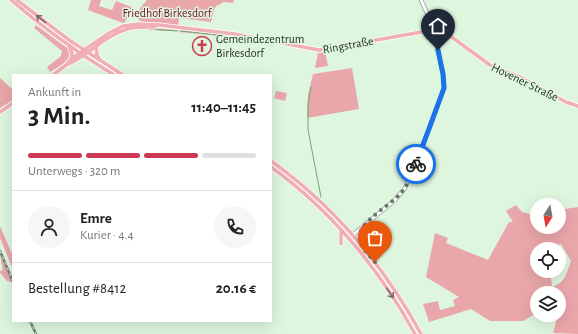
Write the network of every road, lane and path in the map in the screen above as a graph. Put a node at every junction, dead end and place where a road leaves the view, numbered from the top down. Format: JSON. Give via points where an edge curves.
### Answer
{"nodes":[{"id":1,"x":11,"y":0,"type":"edge"},
{"id":2,"x":17,"y":0,"type":"edge"},
{"id":3,"x":421,"y":0,"type":"edge"},
{"id":4,"x":432,"y":22,"type":"junction"},
{"id":5,"x":133,"y":26,"type":"junction"},
{"id":6,"x":433,"y":29,"type":"junction"},
{"id":7,"x":442,"y":30,"type":"junction"},
{"id":8,"x":69,"y":45,"type":"junction"},
{"id":9,"x":96,"y":47,"type":"junction"},
{"id":10,"x":84,"y":50,"type":"junction"},
{"id":11,"x":80,"y":53,"type":"junction"},
{"id":12,"x":89,"y":53,"type":"junction"},
{"id":13,"x":84,"y":56,"type":"junction"},
{"id":14,"x":71,"y":59,"type":"junction"},
{"id":15,"x":100,"y":60,"type":"junction"},
{"id":16,"x":66,"y":66,"type":"junction"},
{"id":17,"x":54,"y":74,"type":"edge"},
{"id":18,"x":112,"y":74,"type":"edge"},
{"id":19,"x":121,"y":74,"type":"edge"},
{"id":20,"x":12,"y":104,"type":"edge"},
{"id":21,"x":578,"y":106,"type":"edge"},
{"id":22,"x":0,"y":112,"type":"edge"},
{"id":23,"x":272,"y":162,"type":"edge"},
{"id":24,"x":272,"y":167,"type":"edge"},
{"id":25,"x":363,"y":226,"type":"junction"},
{"id":26,"x":340,"y":229,"type":"junction"},
{"id":27,"x":353,"y":235,"type":"junction"},
{"id":28,"x":349,"y":238,"type":"junction"},
{"id":29,"x":341,"y":244,"type":"dead end"},
{"id":30,"x":361,"y":244,"type":"junction"},
{"id":31,"x":415,"y":334,"type":"edge"},
{"id":32,"x":421,"y":334,"type":"edge"}],
"edges":[{"from":1,"to":8,"type":"main road"},
{"from":10,"to":2,"type":"main road","one_way":true},
{"from":3,"to":4,"type":"street"},
{"from":4,"to":6,"type":"street"},
{"from":4,"to":7,"type":"street"},
{"from":5,"to":6,"type":"main road","name":"Ringstraße","via":[[235,34],[319,50]]},
{"from":5,"to":9,"type":"main road"},
{"from":5,"to":10,"type":"main road","via":[[114,30]]},
{"from":6,"to":7,"type":"main road","name":"Hovener Straße"},
{"from":6,"to":25,"type":"street","via":[[444,85],[430,129],[405,188],[395,200]]},
{"from":7,"to":21,"type":"main road","name":"Hovener Straße","via":[[490,65]]},
{"from":8,"to":11,"type":"main road"},
{"from":8,"to":14,"type":"main road"},
{"from":9,"to":12,"type":"main road"},
{"from":9,"to":15,"type":"main road"},
{"from":10,"to":11,"type":"main road"},
{"from":10,"to":12,"type":"main road"},
{"from":11,"to":13,"type":"main road"},
{"from":11,"to":14,"type":"main road"},
{"from":12,"to":13,"type":"main road"},
{"from":12,"to":15,"type":"main road"},
{"from":13,"to":16,"type":"main road"},
{"from":13,"to":18,"type":"main road"},
{"from":14,"to":16,"type":"main road"},
{"from":15,"to":19,"type":"main road"},
{"from":16,"to":17,"type":"main road"},
{"from":20,"to":22,"type":"main road"},
{"from":23,"to":27,"type":"main road","via":[[309,192]]},
{"from":24,"to":26,"type":"main road","via":[[302,191]]},
{"from":25,"to":27,"type":"street"},
{"from":25,"to":30,"type":"main road","via":[[360,234]]},
{"from":26,"to":28,"type":"main road"},
{"from":26,"to":29,"type":"main road"},
{"from":27,"to":28,"type":"street"},
{"from":27,"to":30,"type":"main road"},
{"from":28,"to":31,"type":"main road","one_way":true,"via":[[388,290]]},
{"from":30,"to":32,"type":"main road"}]}
